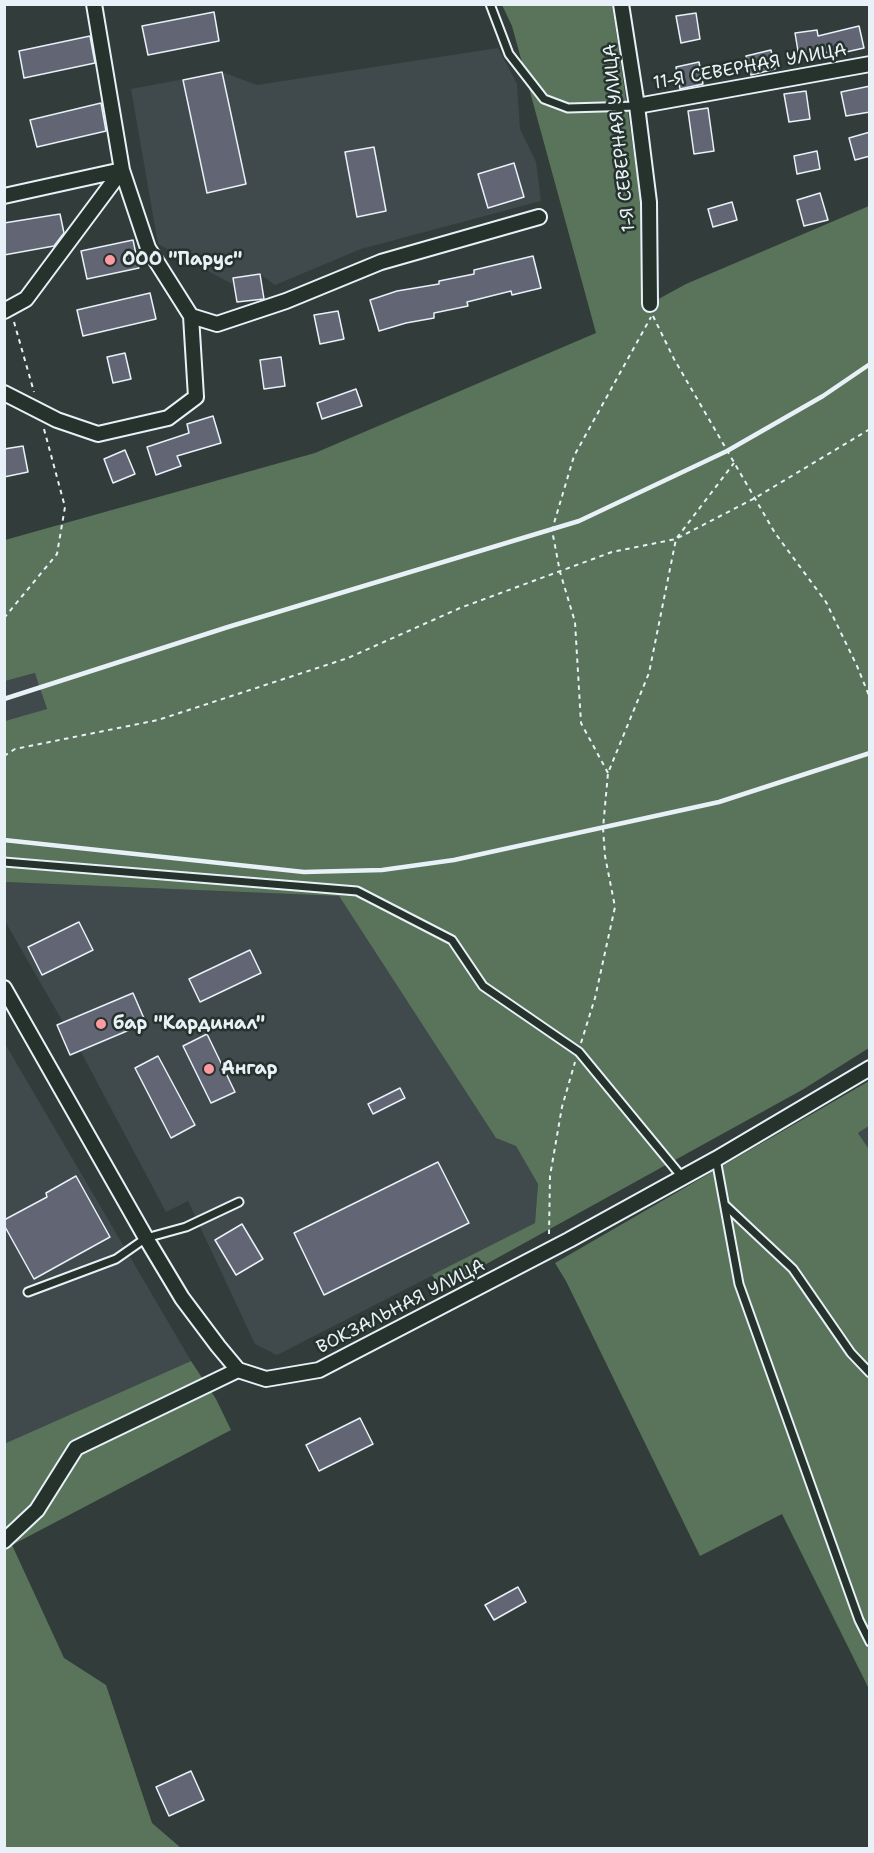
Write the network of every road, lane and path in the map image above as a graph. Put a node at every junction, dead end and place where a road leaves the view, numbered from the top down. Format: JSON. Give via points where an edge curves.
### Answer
{"nodes":[{"id":1,"x":94,"y":4,"type":"edge"},
{"id":2,"x":490,"y":4,"type":"edge"},
{"id":3,"x":621,"y":4,"type":"edge"},
{"id":4,"x":870,"y":64,"type":"edge"},
{"id":5,"x":637,"y":106,"type":"junction"},
{"id":6,"x":122,"y":170,"type":"junction"},
{"id":7,"x":4,"y":196,"type":"edge"},
{"id":8,"x":539,"y":217,"type":"dead end"},
{"id":9,"x":650,"y":304,"type":"dead end"},
{"id":10,"x":7,"y":309,"type":"edge"},
{"id":11,"x":191,"y":316,"type":"junction"},
{"id":12,"x":4,"y":393,"type":"edge"},
{"id":13,"x":40,"y":411,"type":"junction"},
{"id":14,"x":870,"y":429,"type":"edge"},
{"id":15,"x":734,"y":463,"type":"junction"},
{"id":16,"x":755,"y":498,"type":"junction"},
{"id":17,"x":676,"y":539,"type":"junction"},
{"id":18,"x":560,"y":572,"type":"junction"},
{"id":19,"x":4,"y":618,"type":"edge"},
{"id":20,"x":870,"y":698,"type":"edge"},
{"id":21,"x":4,"y":756,"type":"edge"},
{"id":22,"x":608,"y":773,"type":"junction"},
{"id":23,"x":4,"y":862,"type":"edge"},
{"id":24,"x":4,"y":988,"type":"edge"},
{"id":25,"x":579,"y":1052,"type":"junction"},
{"id":26,"x":870,"y":1068,"type":"edge"},
{"id":27,"x":716,"y":1159,"type":"junction"},
{"id":28,"x":682,"y":1177,"type":"junction"},
{"id":29,"x":239,"y":1202,"type":"dead end"},
{"id":30,"x":724,"y":1204,"type":"junction"},
{"id":31,"x":146,"y":1238,"type":"junction"},
{"id":32,"x":549,"y":1251,"type":"junction"},
{"id":33,"x":28,"y":1292,"type":"dead end"},
{"id":34,"x":238,"y":1370,"type":"junction"},
{"id":35,"x":870,"y":1373,"type":"edge"},
{"id":36,"x":4,"y":1540,"type":"edge"},
{"id":37,"x":870,"y":1642,"type":"edge"}],
"edges":[{"from":1,"to":6,"type":"street"},
{"from":2,"to":5,"type":"lane","via":[[509,54],[544,99],[568,108]]},
{"from":3,"to":5,"type":"street","name":"1-Я СЕВЕРНАЯ УЛИЦА"},
{"from":4,"to":5,"type":"street","name":"11-Я СЕВЕРНАЯ УЛИЦА"},
{"from":5,"to":9,"type":"street","name":"1-Я СЕВЕРНАЯ УЛИЦА","via":[[649,202]]},
{"from":6,"to":7,"type":"street"},
{"from":6,"to":10,"type":"street","via":[[26,299]]},
{"from":6,"to":11,"type":"street","via":[[148,248]]},
{"from":8,"to":11,"type":"street","via":[[381,262],[218,324]]},
{"from":10,"to":13,"type":"path"},
{"from":11,"to":13,"type":"street","via":[[196,397],[168,418],[98,434]]},
{"from":12,"to":13,"type":"street"},
{"from":13,"to":19,"type":"path","via":[[65,507],[57,554]]},
{"from":14,"to":16,"type":"path"},
{"from":15,"to":16,"type":"path"},
{"from":15,"to":17,"type":"path"},
{"from":15,"to":18,"type":"path","via":[[652,315],[574,456],[552,530]]},
{"from":16,"to":17,"type":"path"},
{"from":16,"to":20,"type":"path","via":[[775,533],[826,602]]},
{"from":17,"to":18,"type":"path","via":[[612,552]]},
{"from":17,"to":22,"type":"path","via":[[649,673]]},
{"from":18,"to":21,"type":"path","via":[[460,608],[348,658],[158,720],[15,749]]},
{"from":18,"to":22,"type":"path","via":[[575,622],[581,723]]},
{"from":22,"to":25,"type":"path","via":[[604,856],[615,907]]},
{"from":23,"to":25,"type":"lane","via":[[357,891],[452,940],[483,986]]},
{"from":24,"to":31,"type":"street"},
{"from":25,"to":28,"type":"lane"},
{"from":25,"to":32,"type":"path","via":[[562,1107],[550,1176]]},
{"from":26,"to":27,"type":"street","name":"ВОКЗАЛЬНАЯ УЛИЦА"},
{"from":27,"to":28,"type":"street","name":"ВОКЗАЛЬНАЯ УЛИЦА"},
{"from":27,"to":30,"type":"lane"},
{"from":28,"to":32,"type":"street","name":"ВОКЗАЛЬНАЯ УЛИЦА"},
{"from":29,"to":31,"type":"lane","via":[[186,1227]]},
{"from":30,"to":35,"type":"lane","via":[[793,1269]]},
{"from":30,"to":37,"type":"lane","via":[[739,1284]]},
{"from":31,"to":33,"type":"lane","via":[[116,1259]]},
{"from":31,"to":34,"type":"street","via":[[182,1298]]},
{"from":32,"to":34,"type":"street","name":"ВОКЗАЛЬНАЯ УЛИЦА","via":[[319,1370],[266,1380]]},
{"from":34,"to":36,"type":"street","via":[[76,1448],[37,1510]]}]}
